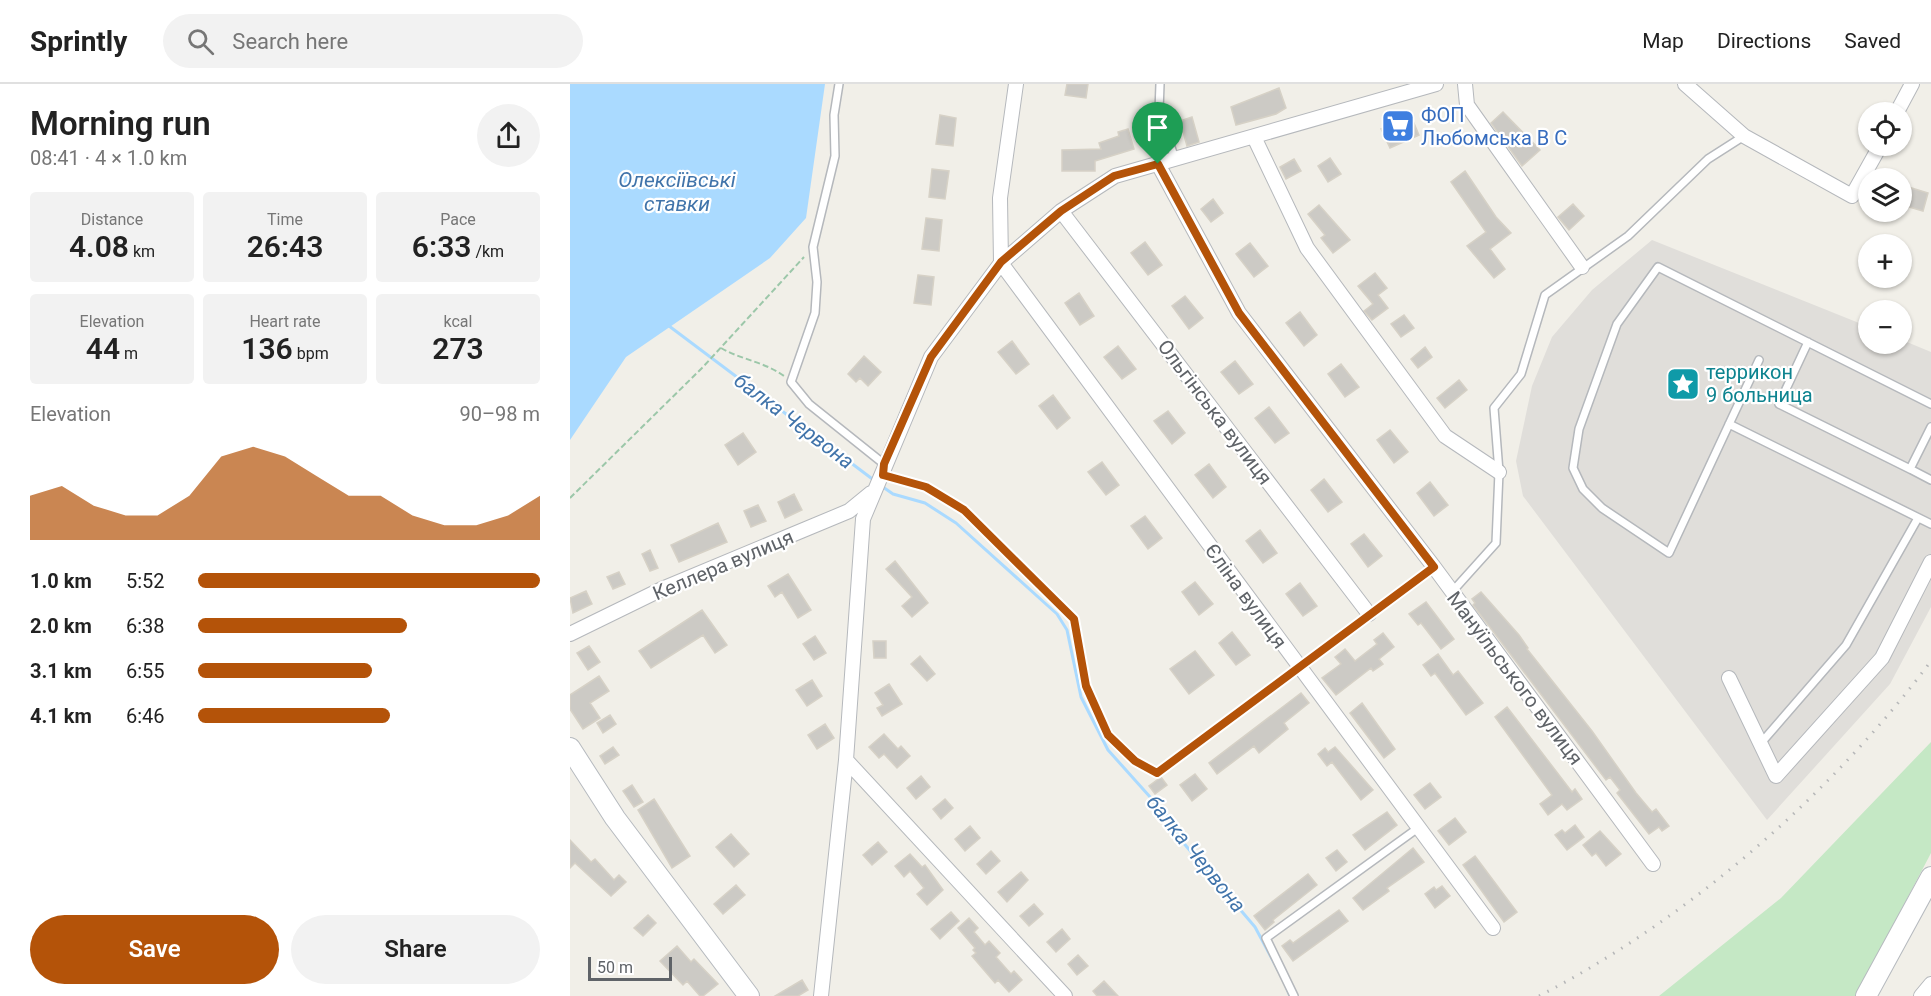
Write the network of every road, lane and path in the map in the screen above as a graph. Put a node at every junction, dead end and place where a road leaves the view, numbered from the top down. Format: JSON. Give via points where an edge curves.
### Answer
{"nodes":[{"id":1,"x":839,"y":84,"type":"edge"},
{"id":2,"x":1016,"y":84,"type":"edge"},
{"id":3,"x":1160,"y":84,"type":"edge"},
{"id":4,"x":1436,"y":84,"type":"edge"},
{"id":5,"x":1465,"y":84,"type":"edge"},
{"id":6,"x":1685,"y":84,"type":"edge"},
{"id":7,"x":1912,"y":84,"type":"edge"},
{"id":8,"x":1902,"y":102,"type":"edge"},
{"id":9,"x":1744,"y":135,"type":"junction"},
{"id":10,"x":1254,"y":137,"type":"junction"},
{"id":11,"x":1874,"y":156,"type":"edge"},
{"id":12,"x":1175,"y":159,"type":"junction"},
{"id":13,"x":1158,"y":164,"type":"junction"},
{"id":14,"x":1061,"y":211,"type":"junction"},
{"id":15,"x":813,"y":247,"type":"junction"},
{"id":16,"x":1001,"y":262,"type":"junction"},
{"id":17,"x":1582,"y":267,"type":"junction"},
{"id":18,"x":1808,"y":342,"type":"junction"},
{"id":19,"x":720,"y":349,"type":"junction"},
{"id":20,"x":1759,"y":360,"type":"dead end"},
{"id":21,"x":791,"y":382,"type":"junction"},
{"id":22,"x":1931,"y":404,"type":"edge"},
{"id":23,"x":1729,"y":424,"type":"junction"},
{"id":24,"x":1931,"y":428,"type":"edge"},
{"id":25,"x":883,"y":469,"type":"junction"},
{"id":26,"x":1910,"y":470,"type":"junction"},
{"id":27,"x":1499,"y":472,"type":"junction"},
{"id":28,"x":1931,"y":480,"type":"edge"},
{"id":29,"x":873,"y":492,"type":"junction"},
{"id":30,"x":570,"y":498,"type":"edge"},
{"id":31,"x":1918,"y":518,"type":"junction"},
{"id":32,"x":1931,"y":524,"type":"edge"},
{"id":33,"x":1931,"y":562,"type":"edge"},
{"id":34,"x":1434,"y":567,"type":"junction"},
{"id":35,"x":1451,"y":593,"type":"junction"},
{"id":36,"x":1369,"y":614,"type":"junction"},
{"id":37,"x":570,"y":634,"type":"edge"},
{"id":38,"x":1300,"y":669,"type":"junction"},
{"id":39,"x":1729,"y":678,"type":"dead end"},
{"id":40,"x":1759,"y":745,"type":"junction"},
{"id":41,"x":570,"y":748,"type":"edge"},
{"id":42,"x":846,"y":760,"type":"junction"},
{"id":43,"x":1418,"y":828,"type":"junction"},
{"id":44,"x":1653,"y":864,"type":"dead end"},
{"id":45,"x":1931,"y":877,"type":"edge"},
{"id":46,"x":1493,"y":928,"type":"dead end"},
{"id":47,"x":1931,"y":984,"type":"edge"},
{"id":48,"x":749,"y":996,"type":"edge"},
{"id":49,"x":821,"y":996,"type":"edge"},
{"id":50,"x":1065,"y":996,"type":"edge"},
{"id":51,"x":1294,"y":996,"type":"edge"},
{"id":52,"x":1866,"y":996,"type":"edge"},
{"id":53,"x":1921,"y":996,"type":"edge"}],
"edges":[{"from":1,"to":15,"type":"lane","via":[[834,115],[835,156]]},
{"from":2,"to":16,"type":"street","via":[[1000,198]]},
{"from":3,"to":12,"type":"lane","via":[[1159,111]]},
{"from":4,"to":10,"type":"street"},
{"from":5,"to":17,"type":"street","via":[[1467,105]]},
{"from":6,"to":9,"type":"street"},
{"from":7,"to":8,"type":"street"},
{"from":9,"to":11,"type":"street","via":[[1852,196]]},
{"from":9,"to":17,"type":"lane","via":[[1708,159],[1628,236]]},
{"from":10,"to":12,"type":"street"},
{"from":10,"to":27,"type":"street","via":[[1307,248],[1445,436]]},
{"from":12,"to":13,"type":"street"},
{"from":13,"to":14,"type":"street","via":[[1114,176]]},
{"from":13,"to":34,"type":"street","name":"Мануїльського вулиця","via":[[1239,313]]},
{"from":14,"to":16,"type":"street"},
{"from":14,"to":36,"type":"street","name":"Ольгінська вулиця"},
{"from":15,"to":19,"type":"path"},
{"from":15,"to":21,"type":"lane","via":[[815,313]]},
{"from":16,"to":25,"type":"street","via":[[931,357]]},
{"from":16,"to":38,"type":"street","name":"Єліна вулиця"},
{"from":17,"to":27,"type":"lane","via":[[1545,295],[1521,374],[1494,408]]},
{"from":18,"to":22,"type":"lane"},
{"from":18,"to":23,"type":"lane","via":[[1658,267],[1617,324],[1579,429],[1573,468],[1583,489],[1602,508],[1669,553]]},
{"from":18,"to":26,"type":"lane","via":[[1779,404]]},
{"from":19,"to":21,"type":"path","via":[[775,370]]},
{"from":19,"to":30,"type":"path"},
{"from":20,"to":23,"type":"lane"},
{"from":21,"to":25,"type":"lane","via":[[809,404]]},
{"from":23,"to":31,"type":"lane"},
{"from":24,"to":26,"type":"lane"},
{"from":25,"to":29,"type":"street"},
{"from":25,"to":38,"type":"lane","via":[[926,487],[964,510],[1074,619],[1086,686],[1108,735],[1135,761],[1157,773]]},
{"from":26,"to":28,"type":"lane"},
{"from":27,"to":35,"type":"lane","via":[[1496,543]]},
{"from":29,"to":37,"type":"street","name":"Келлера вулиця","via":[[849,512],[662,589]]},
{"from":29,"to":42,"type":"street","via":[[863,519]]},
{"from":31,"to":32,"type":"lane"},
{"from":31,"to":40,"type":"lane","via":[[1846,645]]},
{"from":33,"to":40,"type":"street","via":[[1882,658],[1776,776]]},
{"from":34,"to":35,"type":"street","name":"Мануїльського вулиця"},
{"from":34,"to":36,"type":"lane"},
{"from":35,"to":44,"type":"street","name":"Мануїльського вулиця"},
{"from":36,"to":38,"type":"lane"},
{"from":38,"to":43,"type":"street","name":"Єліна вулиця"},
{"from":39,"to":40,"type":"street"},
{"from":41,"to":48,"type":"street","via":[[615,818]]},
{"from":42,"to":49,"type":"street"},
{"from":42,"to":50,"type":"street"},
{"from":43,"to":46,"type":"street","name":"Єліна вулиця"},
{"from":43,"to":51,"type":"lane","via":[[1266,938]]},
{"from":45,"to":52,"type":"street"},
{"from":47,"to":53,"type":"street"}]}
